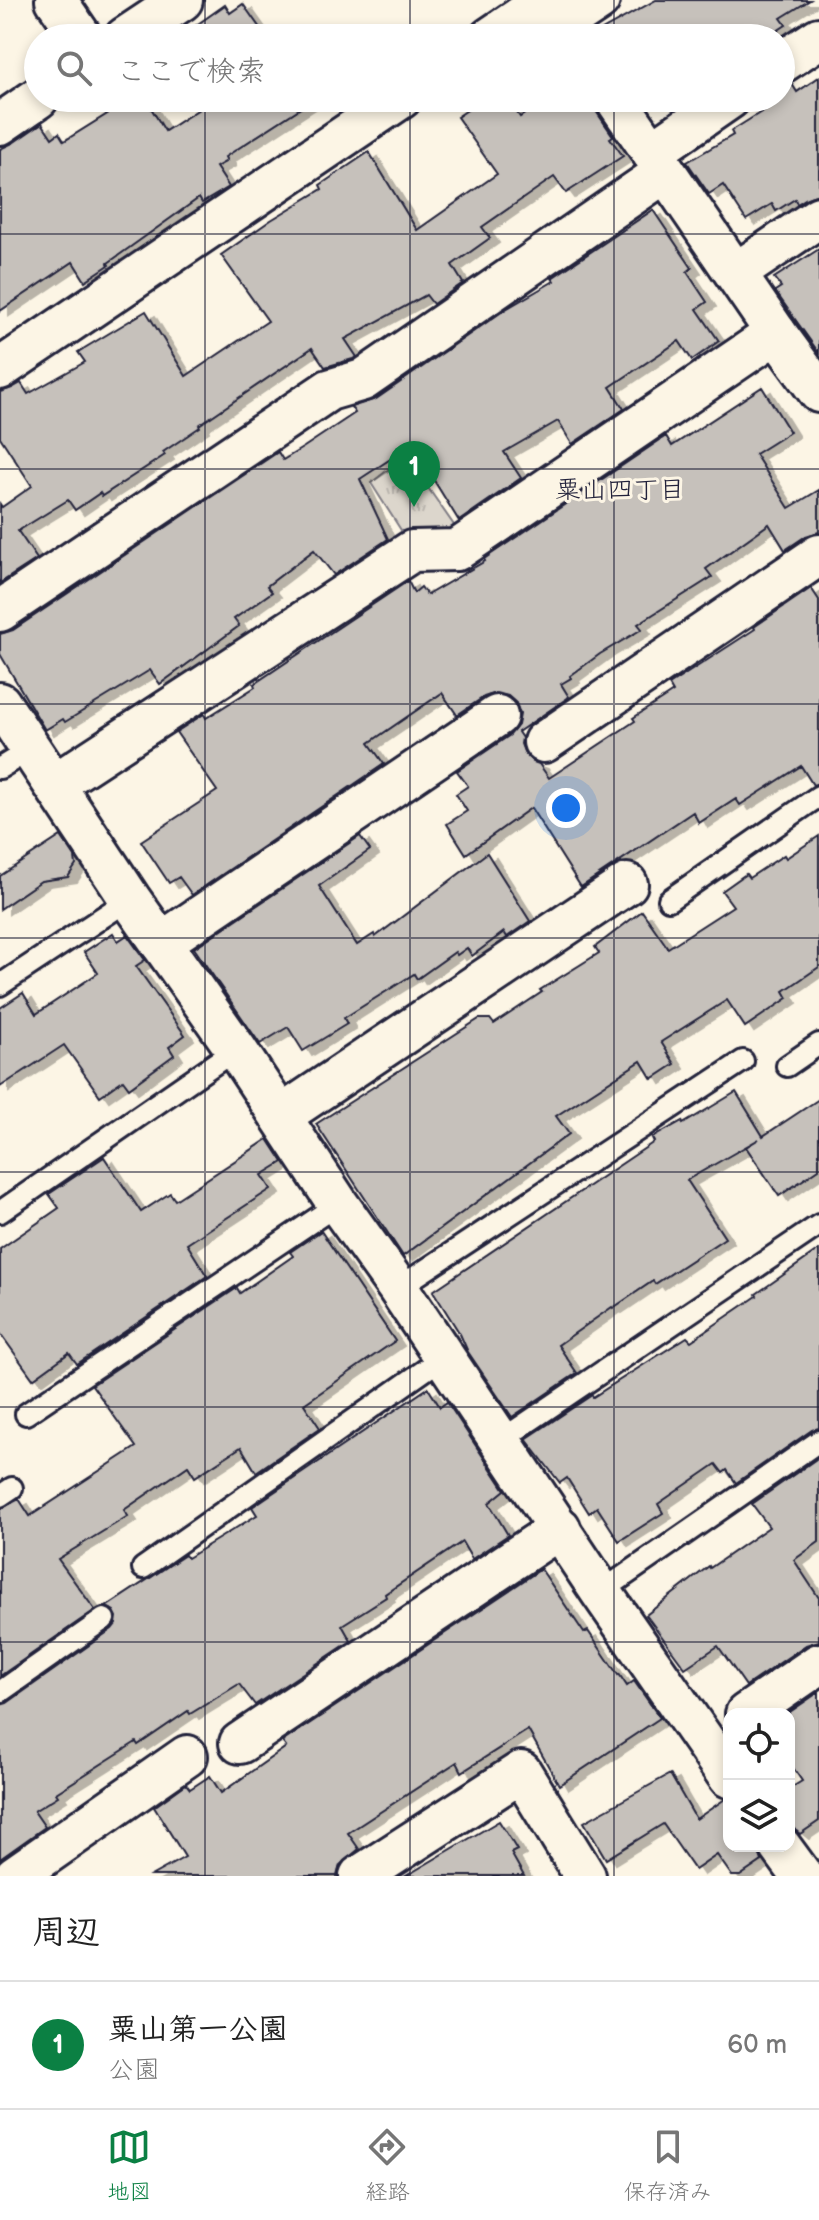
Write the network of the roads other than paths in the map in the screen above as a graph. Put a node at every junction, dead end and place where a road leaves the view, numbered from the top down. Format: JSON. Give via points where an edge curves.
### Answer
{"nodes":[{"id":1,"x":56,"y":0,"type":"edge"},
{"id":2,"x":182,"y":0,"type":"edge"},
{"id":3,"x":599,"y":0,"type":"edge"},
{"id":4,"x":558,"y":15,"type":"edge"},
{"id":5,"x":72,"y":24,"type":"edge"},
{"id":6,"x":146,"y":24,"type":"edge"},
{"id":7,"x":531,"y":24,"type":"edge"},
{"id":8,"x":819,"y":38,"type":"edge"},
{"id":9,"x":795,"y":54,"type":"edge"},
{"id":10,"x":24,"y":108,"type":"edge"},
{"id":11,"x":380,"y":112,"type":"edge"},
{"id":12,"x":624,"y":112,"type":"edge"},
{"id":13,"x":714,"y":112,"type":"edge"},
{"id":14,"x":0,"y":124,"type":"edge"},
{"id":15,"x":658,"y":162,"type":"junction"},
{"id":16,"x":819,"y":217,"type":"edge"},
{"id":17,"x":736,"y":273,"type":"junction"},
{"id":18,"x":776,"y":333,"type":"junction"},
{"id":19,"x":0,"y":369,"type":"edge"},
{"id":20,"x":819,"y":392,"type":"edge"},
{"id":21,"x":819,"y":555,"type":"edge"},
{"id":22,"x":0,"y":611,"type":"edge"},
{"id":23,"x":0,"y":703,"type":"edge"},
{"id":24,"x":497,"y":716,"type":"dead end"},
{"id":25,"x":544,"y":742,"type":"dead end"},
{"id":26,"x":15,"y":758,"type":"edge"},
{"id":27,"x":55,"y":784,"type":"junction"},
{"id":28,"x":819,"y":796,"type":"edge"},
{"id":29,"x":627,"y":884,"type":"dead end"},
{"id":30,"x":130,"y":899,"type":"junction"},
{"id":31,"x":669,"y":900,"type":"dead end"},
{"id":32,"x":161,"y":943,"type":"junction"},
{"id":33,"x":0,"y":985,"type":"edge"},
{"id":34,"x":819,"y":1044,"type":"edge"},
{"id":35,"x":236,"y":1049,"type":"junction"},
{"id":36,"x":743,"y":1061,"type":"dead end"},
{"id":37,"x":787,"y":1066,"type":"dead end"},
{"id":38,"x":281,"y":1116,"type":"junction"},
{"id":39,"x":338,"y":1204,"type":"junction"},
{"id":40,"x":0,"y":1212,"type":"edge"},
{"id":41,"x":819,"y":1225,"type":"edge"},
{"id":42,"x":398,"y":1288,"type":"junction"},
{"id":43,"x":445,"y":1356,"type":"junction"},
{"id":44,"x":26,"y":1414,"type":"dead end"},
{"id":45,"x":500,"y":1441,"type":"junction"},
{"id":46,"x":819,"y":1441,"type":"edge"},
{"id":47,"x":560,"y":1528,"type":"junction"},
{"id":48,"x":143,"y":1568,"type":"dead end"},
{"id":49,"x":601,"y":1592,"type":"junction"},
{"id":50,"x":104,"y":1619,"type":"dead end"},
{"id":51,"x":819,"y":1664,"type":"edge"},
{"id":52,"x":0,"y":1692,"type":"edge"},
{"id":53,"x":755,"y":1708,"type":"edge"},
{"id":54,"x":716,"y":1734,"type":"edge"},
{"id":55,"x":240,"y":1743,"type":"dead end"},
{"id":56,"x":187,"y":1756,"type":"dead end"},
{"id":57,"x":723,"y":1757,"type":"edge"},
{"id":58,"x":784,"y":1852,"type":"edge"},
{"id":59,"x":15,"y":1876,"type":"edge"},
{"id":60,"x":360,"y":1876,"type":"edge"},
{"id":61,"x":585,"y":1876,"type":"edge"},
{"id":62,"x":802,"y":1876,"type":"edge"}],
"edges":[{"from":1,"to":5,"type":"street"},
{"from":2,"to":6,"type":"street"},
{"from":3,"to":4,"type":"street"},
{"from":4,"to":7,"type":"street"},
{"from":8,"to":9,"type":"street"},
{"from":10,"to":14,"type":"street"},
{"from":11,"to":19,"type":"street"},
{"from":12,"to":15,"type":"street"},
{"from":13,"to":15,"type":"street"},
{"from":15,"to":17,"type":"street"},
{"from":15,"to":22,"type":"street","via":[[363,380],[329,390]]},
{"from":16,"to":17,"type":"street"},
{"from":17,"to":18,"type":"street"},
{"from":18,"to":20,"type":"street"},
{"from":18,"to":27,"type":"street","via":[[457,550],[412,551]]},
{"from":21,"to":25,"type":"street"},
{"from":23,"to":26,"type":"street"},
{"from":24,"to":32,"type":"street"},
{"from":26,"to":27,"type":"street"},
{"from":27,"to":30,"type":"street"},
{"from":28,"to":31,"type":"lane"},
{"from":29,"to":38,"type":"street"},
{"from":30,"to":32,"type":"street"},
{"from":30,"to":33,"type":"lane"},
{"from":32,"to":35,"type":"street"},
{"from":34,"to":37,"type":"lane"},
{"from":35,"to":38,"type":"street"},
{"from":35,"to":40,"type":"lane"},
{"from":36,"to":42,"type":"lane"},
{"from":38,"to":39,"type":"street"},
{"from":39,"to":42,"type":"street"},
{"from":39,"to":44,"type":"lane"},
{"from":41,"to":45,"type":"lane"},
{"from":42,"to":43,"type":"street"},
{"from":43,"to":45,"type":"street"},
{"from":43,"to":48,"type":"lane"},
{"from":45,"to":47,"type":"street"},
{"from":46,"to":49,"type":"lane"},
{"from":47,"to":49,"type":"street"},
{"from":47,"to":55,"type":"street"},
{"from":49,"to":54,"type":"street"},
{"from":50,"to":52,"type":"lane"},
{"from":51,"to":53,"type":"street"},
{"from":54,"to":57,"type":"street"},
{"from":56,"to":59,"type":"street"},
{"from":58,"to":62,"type":"street"},
{"from":60,"to":61,"type":"street","via":[[521,1772]]}]}
